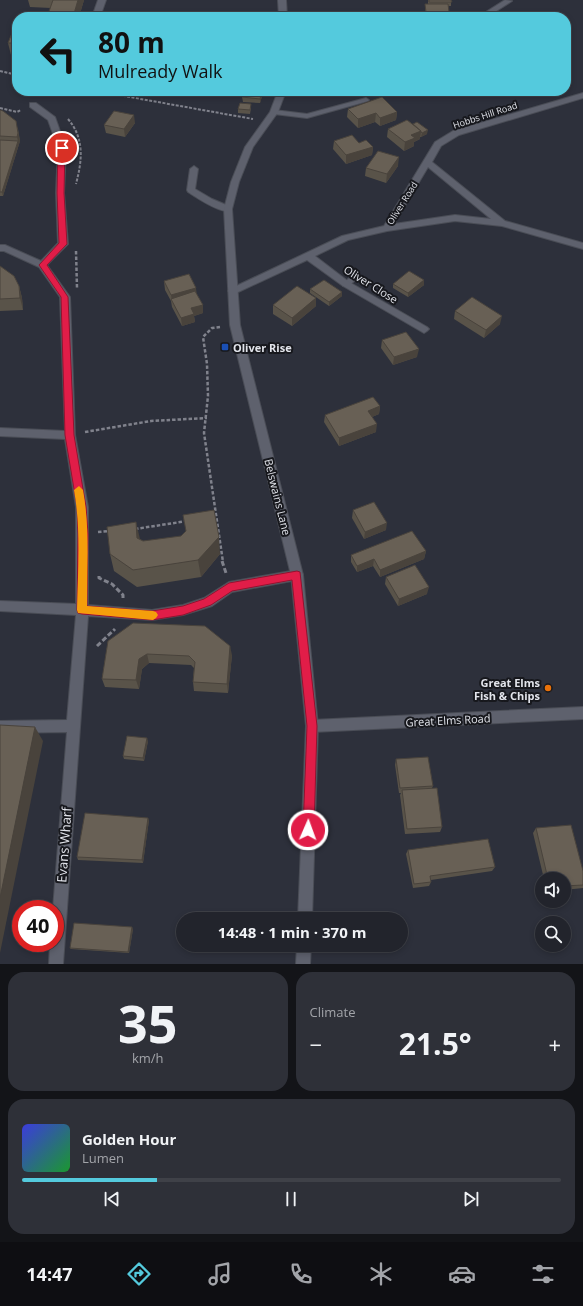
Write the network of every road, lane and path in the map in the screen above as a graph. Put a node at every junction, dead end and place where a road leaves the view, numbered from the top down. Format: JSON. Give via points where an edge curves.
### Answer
{"nodes":[{"id":1,"x":102,"y":0,"type":"edge"},
{"id":2,"x":282,"y":0,"type":"edge"},
{"id":3,"x":510,"y":0,"type":"edge"},
{"id":4,"x":98,"y":12,"type":"edge"},
{"id":5,"x":283,"y":12,"type":"edge"},
{"id":6,"x":490,"y":12,"type":"edge"},
{"id":7,"x":0,"y":71,"type":"edge"},
{"id":8,"x":12,"y":74,"type":"edge"},
{"id":9,"x":583,"y":95,"type":"edge"},
{"id":10,"x":129,"y":96,"type":"edge"},
{"id":11,"x":280,"y":96,"type":"edge"},
{"id":12,"x":366,"y":100,"type":"dead end"},
{"id":13,"x":33,"y":105,"type":"dead end"},
{"id":14,"x":270,"y":117,"type":"junction"},
{"id":15,"x":428,"y":163,"type":"junction"},
{"id":16,"x":194,"y":169,"type":"dead end"},
{"id":17,"x":228,"y":209,"type":"junction"},
{"id":18,"x":502,"y":223,"type":"junction"},
{"id":19,"x":387,"y":228,"type":"junction"},
{"id":20,"x":583,"y":246,"type":"edge"},
{"id":21,"x":0,"y":248,"type":"edge"},
{"id":22,"x":307,"y":255,"type":"junction"},
{"id":23,"x":42,"y":265,"type":"junction"},
{"id":24,"x":233,"y":291,"type":"junction"},
{"id":25,"x":235,"y":325,"type":"junction"},
{"id":26,"x":424,"y":329,"type":"dead end"},
{"id":27,"x":207,"y":418,"type":"junction"},
{"id":28,"x":0,"y":432,"type":"edge"},
{"id":29,"x":84,"y":432,"type":"dead end"},
{"id":30,"x":70,"y":435,"type":"junction"},
{"id":31,"x":192,"y":520,"type":"edge"},
{"id":32,"x":129,"y":529,"type":"edge"},
{"id":33,"x":114,"y":531,"type":"edge"},
{"id":34,"x":98,"y":532,"type":"dead end"},
{"id":35,"x":297,"y":575,"type":"junction"},
{"id":36,"x":99,"y":578,"type":"dead end"},
{"id":37,"x":229,"y":587,"type":"junction"},
{"id":38,"x":123,"y":605,"type":"dead end"},
{"id":39,"x":0,"y":606,"type":"edge"},
{"id":40,"x":82,"y":610,"type":"junction"},
{"id":41,"x":122,"y":626,"type":"dead end"},
{"id":42,"x":96,"y":652,"type":"dead end"},
{"id":43,"x":583,"y":713,"type":"edge"},
{"id":44,"x":0,"y":726,"type":"edge"},
{"id":45,"x":73,"y":726,"type":"junction"},
{"id":46,"x":312,"y":726,"type":"junction"},
{"id":47,"x":305,"y":912,"type":"edge"},
{"id":48,"x":304,"y":952,"type":"edge"},
{"id":49,"x":56,"y":964,"type":"edge"},
{"id":50,"x":303,"y":964,"type":"edge"}],
"edges":[{"from":1,"to":4,"type":"street"},
{"from":2,"to":5,"type":"street"},
{"from":3,"to":6,"type":"street"},
{"from":7,"to":8,"type":"path"},
{"from":9,"to":15,"type":"street","name":"Hobbs Hill Road","via":[[456,133],[438,144]]},
{"from":10,"to":14,"type":"path"},
{"from":11,"to":14,"type":"street","name":"Belswains Lane"},
{"from":12,"to":14,"type":"lane","via":[[307,116]]},
{"from":13,"to":23,"type":"street","via":[[52,119],[62,148],[60,193],[63,244]]},
{"from":14,"to":17,"type":"street","name":"Belswains Lane","via":[[249,147],[235,182]]},
{"from":15,"to":18,"type":"street","name":"Oliver Road"},
{"from":15,"to":19,"type":"street","name":"Oliver Road"},
{"from":16,"to":17,"type":"street","via":[[191,190]]},
{"from":17,"to":24,"type":"street","name":"Belswains Lane"},
{"from":18,"to":19,"type":"street","name":"Oliver Road","via":[[456,218]]},
{"from":18,"to":20,"type":"street","name":"Oliver Road"},
{"from":19,"to":22,"type":"street","via":[[345,238]]},
{"from":21,"to":23,"type":"street"},
{"from":22,"to":24,"type":"street"},
{"from":22,"to":26,"type":"street","name":"Oliver Close"},
{"from":23,"to":30,"type":"street","name":"Evans Wharf","via":[[64,297]]},
{"from":24,"to":25,"type":"street","name":"Belswains Lane"},
{"from":25,"to":27,"type":"path","via":[[212,328],[203,337],[207,364]]},
{"from":25,"to":35,"type":"street","name":"Belswains Lane"},
{"from":27,"to":29,"type":"path","via":[[151,421]]},
{"from":27,"to":37,"type":"path","via":[[204,433],[207,461]]},
{"from":28,"to":30,"type":"street"},
{"from":30,"to":40,"type":"street","name":"Evans Wharf","via":[[82,507]]},
{"from":31,"to":32,"type":"path"},
{"from":33,"to":34,"type":"path"},
{"from":35,"to":37,"type":"street"},
{"from":35,"to":46,"type":"street","name":"Belswains Lane"},
{"from":36,"to":38,"type":"path","via":[[112,584],[123,595]]},
{"from":37,"to":40,"type":"street","via":[[208,602],[183,610],[152,615]]},
{"from":39,"to":40,"type":"street"},
{"from":40,"to":45,"type":"street","name":"Evans Wharf"},
{"from":41,"to":42,"type":"path","via":[[101,641]]},
{"from":43,"to":46,"type":"street","name":"Great Elms Road"},
{"from":44,"to":45,"type":"street"},
{"from":45,"to":49,"type":"street","name":"Evans Wharf"},
{"from":46,"to":47,"type":"street","name":"Belswains Lane"},
{"from":48,"to":50,"type":"street"}]}
